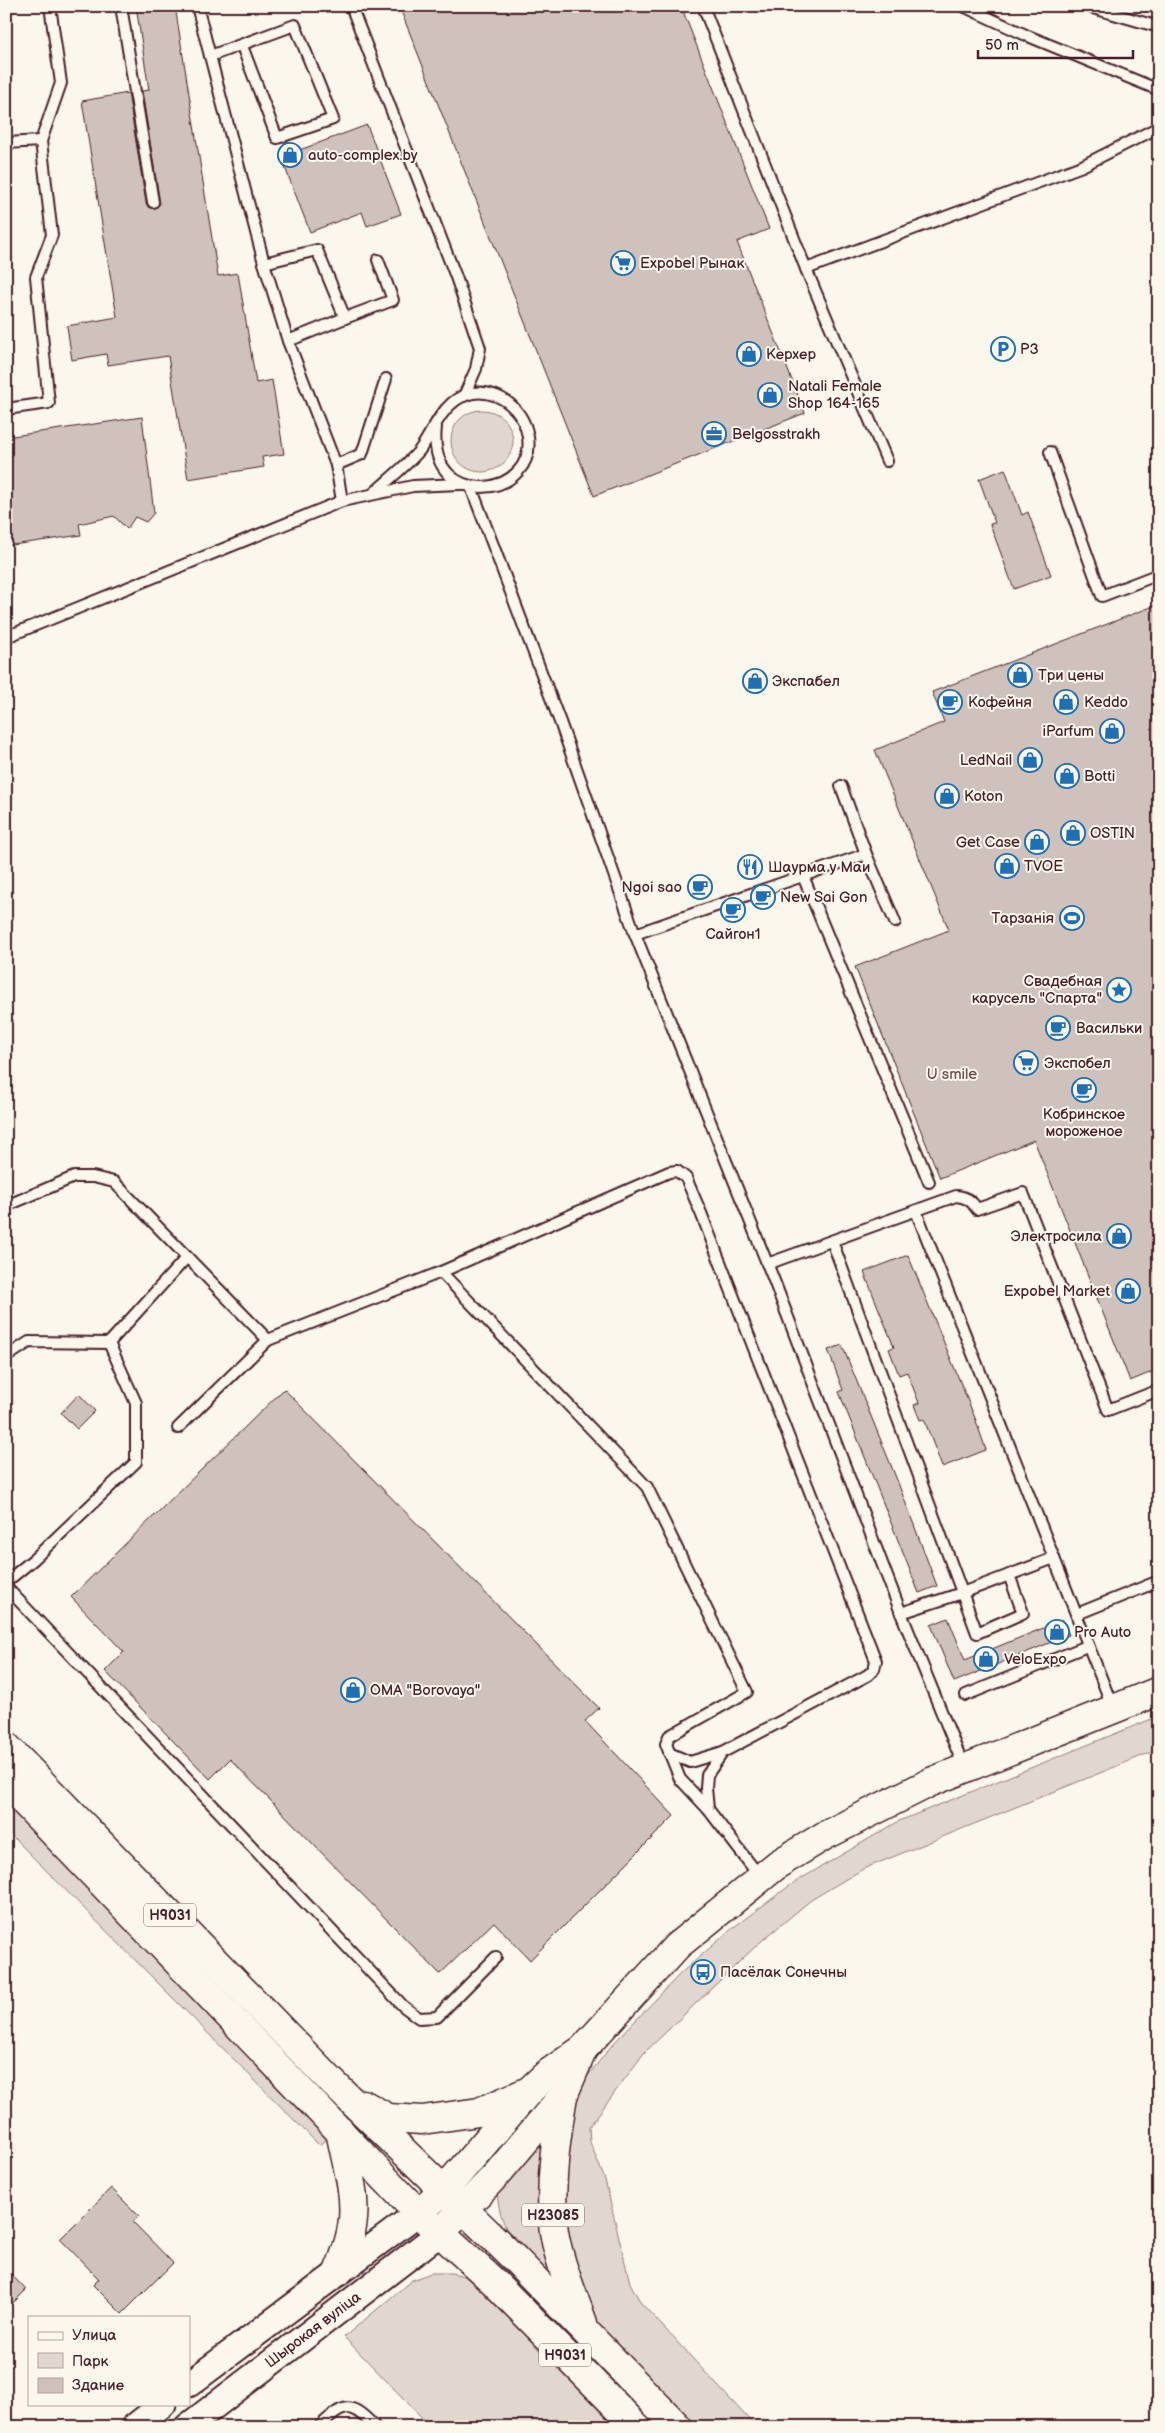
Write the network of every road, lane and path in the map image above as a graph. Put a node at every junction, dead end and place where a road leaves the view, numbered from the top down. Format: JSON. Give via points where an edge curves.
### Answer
{"nodes":[{"id":1,"x":50,"y":6,"type":"edge"},
{"id":2,"x":121,"y":6,"type":"edge"},
{"id":3,"x":197,"y":6,"type":"edge"},
{"id":4,"x":351,"y":6,"type":"edge"},
{"id":5,"x":703,"y":6,"type":"edge"},
{"id":6,"x":1086,"y":6,"type":"edge"},
{"id":7,"x":970,"y":8,"type":"edge"},
{"id":8,"x":1159,"y":27,"type":"edge"},
{"id":9,"x":242,"y":46,"type":"junction"},
{"id":10,"x":210,"y":56,"type":"junction"},
{"id":11,"x":1159,"y":90,"type":"edge"},
{"id":12,"x":1159,"y":127,"type":"edge"},
{"id":13,"x":40,"y":141,"type":"junction"},
{"id":14,"x":6,"y":143,"type":"edge"},
{"id":15,"x":153,"y":202,"type":"dead end"},
{"id":16,"x":378,"y":260,"type":"dead end"},
{"id":17,"x":264,"y":263,"type":"junction"},
{"id":18,"x":806,"y":269,"type":"junction"},
{"id":19,"x":345,"y":318,"type":"junction"},
{"id":20,"x":288,"y":341,"type":"junction"},
{"id":21,"x":386,"y":379,"type":"dead end"},
{"id":22,"x":464,"y":396,"type":"junction"},
{"id":23,"x":6,"y":409,"type":"edge"},
{"id":24,"x":436,"y":427,"type":"junction"},
{"id":25,"x":1050,"y":452,"type":"dead end"},
{"id":26,"x":888,"y":461,"type":"dead end"},
{"id":27,"x":336,"y":465,"type":"junction"},
{"id":28,"x":460,"y":484,"type":"junction"},
{"id":29,"x":471,"y":487,"type":"junction"},
{"id":30,"x":373,"y":494,"type":"junction"},
{"id":31,"x":342,"y":501,"type":"junction"},
{"id":32,"x":1159,"y":574,"type":"edge"},
{"id":33,"x":6,"y":637,"type":"edge"},
{"id":34,"x":841,"y":786,"type":"dead end"},
{"id":35,"x":866,"y":854,"type":"junction"},
{"id":36,"x":803,"y":876,"type":"junction"},
{"id":37,"x":895,"y":922,"type":"dead end"},
{"id":38,"x":635,"y":934,"type":"junction"},
{"id":39,"x":929,"y":1182,"type":"dead end"},
{"id":40,"x":6,"y":1206,"type":"edge"},
{"id":41,"x":916,"y":1211,"type":"junction"},
{"id":42,"x":832,"y":1241,"type":"junction"},
{"id":43,"x":187,"y":1257,"type":"junction"},
{"id":44,"x":767,"y":1264,"type":"junction"},
{"id":45,"x":441,"y":1272,"type":"junction"},
{"id":46,"x":268,"y":1340,"type":"junction"},
{"id":47,"x":109,"y":1343,"type":"junction"},
{"id":48,"x":6,"y":1357,"type":"edge"},
{"id":49,"x":1159,"y":1390,"type":"edge"},
{"id":50,"x":178,"y":1428,"type":"dead end"},
{"id":51,"x":1054,"y":1558,"type":"junction"},
{"id":52,"x":1010,"y":1575,"type":"junction"},
{"id":53,"x":1159,"y":1581,"type":"edge"},
{"id":54,"x":6,"y":1582,"type":"edge"},
{"id":55,"x":6,"y":1587,"type":"edge"},
{"id":56,"x":962,"y":1593,"type":"junction"},
{"id":57,"x":902,"y":1613,"type":"junction"},
{"id":58,"x":1077,"y":1614,"type":"junction"},
{"id":59,"x":1087,"y":1646,"type":"junction"},
{"id":60,"x":1159,"y":1691,"type":"edge"},
{"id":61,"x":966,"y":1695,"type":"dead end"},
{"id":62,"x":1113,"y":1709,"type":"junction"},
{"id":63,"x":6,"y":1746,"type":"edge"},
{"id":64,"x":723,"y":1752,"type":"junction"},
{"id":65,"x":669,"y":1753,"type":"junction"},
{"id":66,"x":964,"y":1768,"type":"junction"},
{"id":67,"x":6,"y":1783,"type":"edge"},
{"id":68,"x":708,"y":1809,"type":"junction"},
{"id":69,"x":761,"y":1878,"type":"junction"},
{"id":70,"x":496,"y":1957,"type":"dead end"},
{"id":71,"x":583,"y":2049,"type":"junction"},
{"id":72,"x":334,"y":2084,"type":"junction"},
{"id":73,"x":529,"y":2091,"type":"junction"},
{"id":74,"x":563,"y":2096,"type":"junction"},
{"id":75,"x":339,"y":2130,"type":"junction"},
{"id":76,"x":445,"y":2189,"type":"junction"},
{"id":77,"x":464,"y":2208,"type":"junction"},
{"id":78,"x":418,"y":2213,"type":"junction"},
{"id":79,"x":440,"y":2233,"type":"junction"},
{"id":80,"x":338,"y":2272,"type":"junction"},
{"id":81,"x":585,"y":2329,"type":"junction"},
{"id":82,"x":190,"y":2383,"type":"edge"},
{"id":83,"x":160,"y":2406,"type":"edge"},
{"id":84,"x":134,"y":2427,"type":"edge"},
{"id":85,"x":187,"y":2427,"type":"edge"},
{"id":86,"x":319,"y":2427,"type":"edge"},
{"id":87,"x":375,"y":2427,"type":"edge"},
{"id":88,"x":637,"y":2427,"type":"edge"},
{"id":89,"x":678,"y":2427,"type":"edge"}],
"edges":[{"from":1,"to":13,"type":"lane","via":[[61,83]]},
{"from":2,"to":15,"type":"lane"},
{"from":3,"to":10,"type":"lane"},
{"from":4,"to":22,"type":"lane","via":[[456,277],[480,348],[476,369]]},
{"from":5,"to":18,"type":"lane"},
{"from":6,"to":8,"type":"lane"},
{"from":7,"to":11,"type":"lane","via":[[1028,36]]},
{"from":9,"to":9,"type":"lane","via":[[295,25],[333,119],[277,138]]},
{"from":9,"to":10,"type":"lane"},
{"from":10,"to":17,"type":"lane"},
{"from":12,"to":18,"type":"lane","via":[[1082,166]]},
{"from":13,"to":14,"type":"lane"},
{"from":13,"to":23,"type":"lane","via":[[52,236],[36,277],[49,403]]},
{"from":16,"to":19,"type":"lane","via":[[393,300]]},
{"from":17,"to":19,"type":"lane","via":[[316,250]]},
{"from":17,"to":20,"type":"lane"},
{"from":18,"to":26,"type":"lane"},
{"from":19,"to":20,"type":"lane"},
{"from":20,"to":27,"type":"lane"},
{"from":21,"to":27,"type":"lane","via":[[362,454]]},
{"from":22,"to":24,"type":"lane","via":[[451,403]]},
{"from":22,"to":29,"type":"lane","via":[[482,392],[497,395],[512,405],[525,421],[529,440],[526,457],[508,481],[490,488]]},
{"from":24,"to":28,"type":"lane","via":[[434,442],[437,456],[443,469]]},
{"from":24,"to":30,"type":"lane","via":[[418,452]]},
{"from":25,"to":32,"type":"lane","via":[[1102,596]]},
{"from":27,"to":31,"type":"lane"},
{"from":28,"to":29,"type":"lane"},
{"from":28,"to":30,"type":"lane","via":[[413,486]]},
{"from":29,"to":38,"type":"lane","via":[[560,722]]},
{"from":30,"to":31,"type":"lane"},
{"from":31,"to":33,"type":"lane"},
{"from":34,"to":35,"type":"lane"},
{"from":35,"to":36,"type":"lane"},
{"from":35,"to":37,"type":"lane"},
{"from":36,"to":38,"type":"lane"},
{"from":36,"to":39,"type":"lane"},
{"from":38,"to":44,"type":"lane"},
{"from":40,"to":43,"type":"lane","via":[[74,1177],[114,1182]]},
{"from":41,"to":42,"type":"lane"},
{"from":41,"to":49,"type":"lane","via":[[956,1196],[964,1197],[977,1209],[1023,1193],[1108,1410]]},
{"from":41,"to":51,"type":"lane"},
{"from":42,"to":44,"type":"lane"},
{"from":42,"to":56,"type":"lane"},
{"from":43,"to":46,"type":"lane"},
{"from":43,"to":47,"type":"lane"},
{"from":44,"to":57,"type":"lane"},
{"from":45,"to":46,"type":"lane"},
{"from":45,"to":64,"type":"lane","via":[[669,1172],[677,1171],[686,1178],[876,1661],[868,1675]]},
{"from":45,"to":65,"type":"lane","via":[[648,1487],[747,1692],[669,1736],[666,1744]]},
{"from":46,"to":50,"type":"lane"},
{"from":47,"to":48,"type":"lane","via":[[28,1342]]},
{"from":47,"to":54,"type":"lane","via":[[136,1403],[136,1462]]},
{"from":51,"to":52,"type":"lane"},
{"from":51,"to":58,"type":"lane"},
{"from":52,"to":56,"type":"lane"},
{"from":52,"to":56,"type":"lane","via":[[1023,1614],[977,1633]]},
{"from":53,"to":58,"type":"lane"},
{"from":55,"to":70,"type":"lane","via":[[403,2006],[419,2018],[437,2017]]},
{"from":56,"to":57,"type":"lane"},
{"from":57,"to":66,"type":"lane"},
{"from":58,"to":59,"type":"lane"},
{"from":59,"to":61,"type":"lane"},
{"from":59,"to":62,"type":"lane"},
{"from":60,"to":62,"type":"main road","number":"Н23085"},
{"from":62,"to":66,"type":"main road","number":"Н23085"},
{"from":63,"to":72,"type":"main road","number":"Н9031"},
{"from":64,"to":65,"type":"lane","via":[[690,1762]]},
{"from":64,"to":68,"type":"lane","via":[[707,1775]]},
{"from":65,"to":68,"type":"lane","via":[[680,1779]]},
{"from":66,"to":69,"type":"main road","number":"Н23085","via":[[824,1836]]},
{"from":67,"to":75,"type":"main road","number":"Н9031"},
{"from":68,"to":69,"type":"lane"},
{"from":69,"to":71,"type":"main road","number":"Н23085","via":[[677,1946]]},
{"from":71,"to":73,"type":"main road","number":"Н23085"},
{"from":71,"to":74,"type":"main road","number":"Н23085"},
{"from":72,"to":73,"type":"main road","number":"Н23085","via":[[388,2118],[422,2120],[479,2112]]},
{"from":72,"to":76,"type":"main road","number":"Н9031"},
{"from":73,"to":76,"type":"main road","number":"Н23085"},
{"from":74,"to":77,"type":"main road","number":"Н23085"},
{"from":74,"to":81,"type":"main road","number":"Н23085","via":[[553,2174],[553,2224],[567,2279]]},
{"from":75,"to":78,"type":"main road","number":"Н9031"},
{"from":75,"to":80,"type":"main road","via":[[352,2181],[355,2214],[350,2246]]},
{"from":76,"to":77,"type":"main road","number":"Н9031"},
{"from":76,"to":78,"type":"main road"},
{"from":77,"to":79,"type":"main road"},
{"from":77,"to":81,"type":"main road","number":"Н9031"},
{"from":78,"to":79,"type":"main road","number":"Н9031"},
{"from":78,"to":80,"type":"street","name":"Шырокая вуліца"},
{"from":79,"to":85,"type":"street","name":"Шырокая вуліца"},
{"from":79,"to":88,"type":"main road","number":"Н9031","via":[[494,2282]]},
{"from":80,"to":82,"type":"street","name":"Шырокая вуліца"},
{"from":81,"to":89,"type":"main road","number":"Н9031"},
{"from":83,"to":84,"type":"street"},
{"from":86,"to":87,"type":"lane","via":[[335,2412],[351,2407]]}]}
